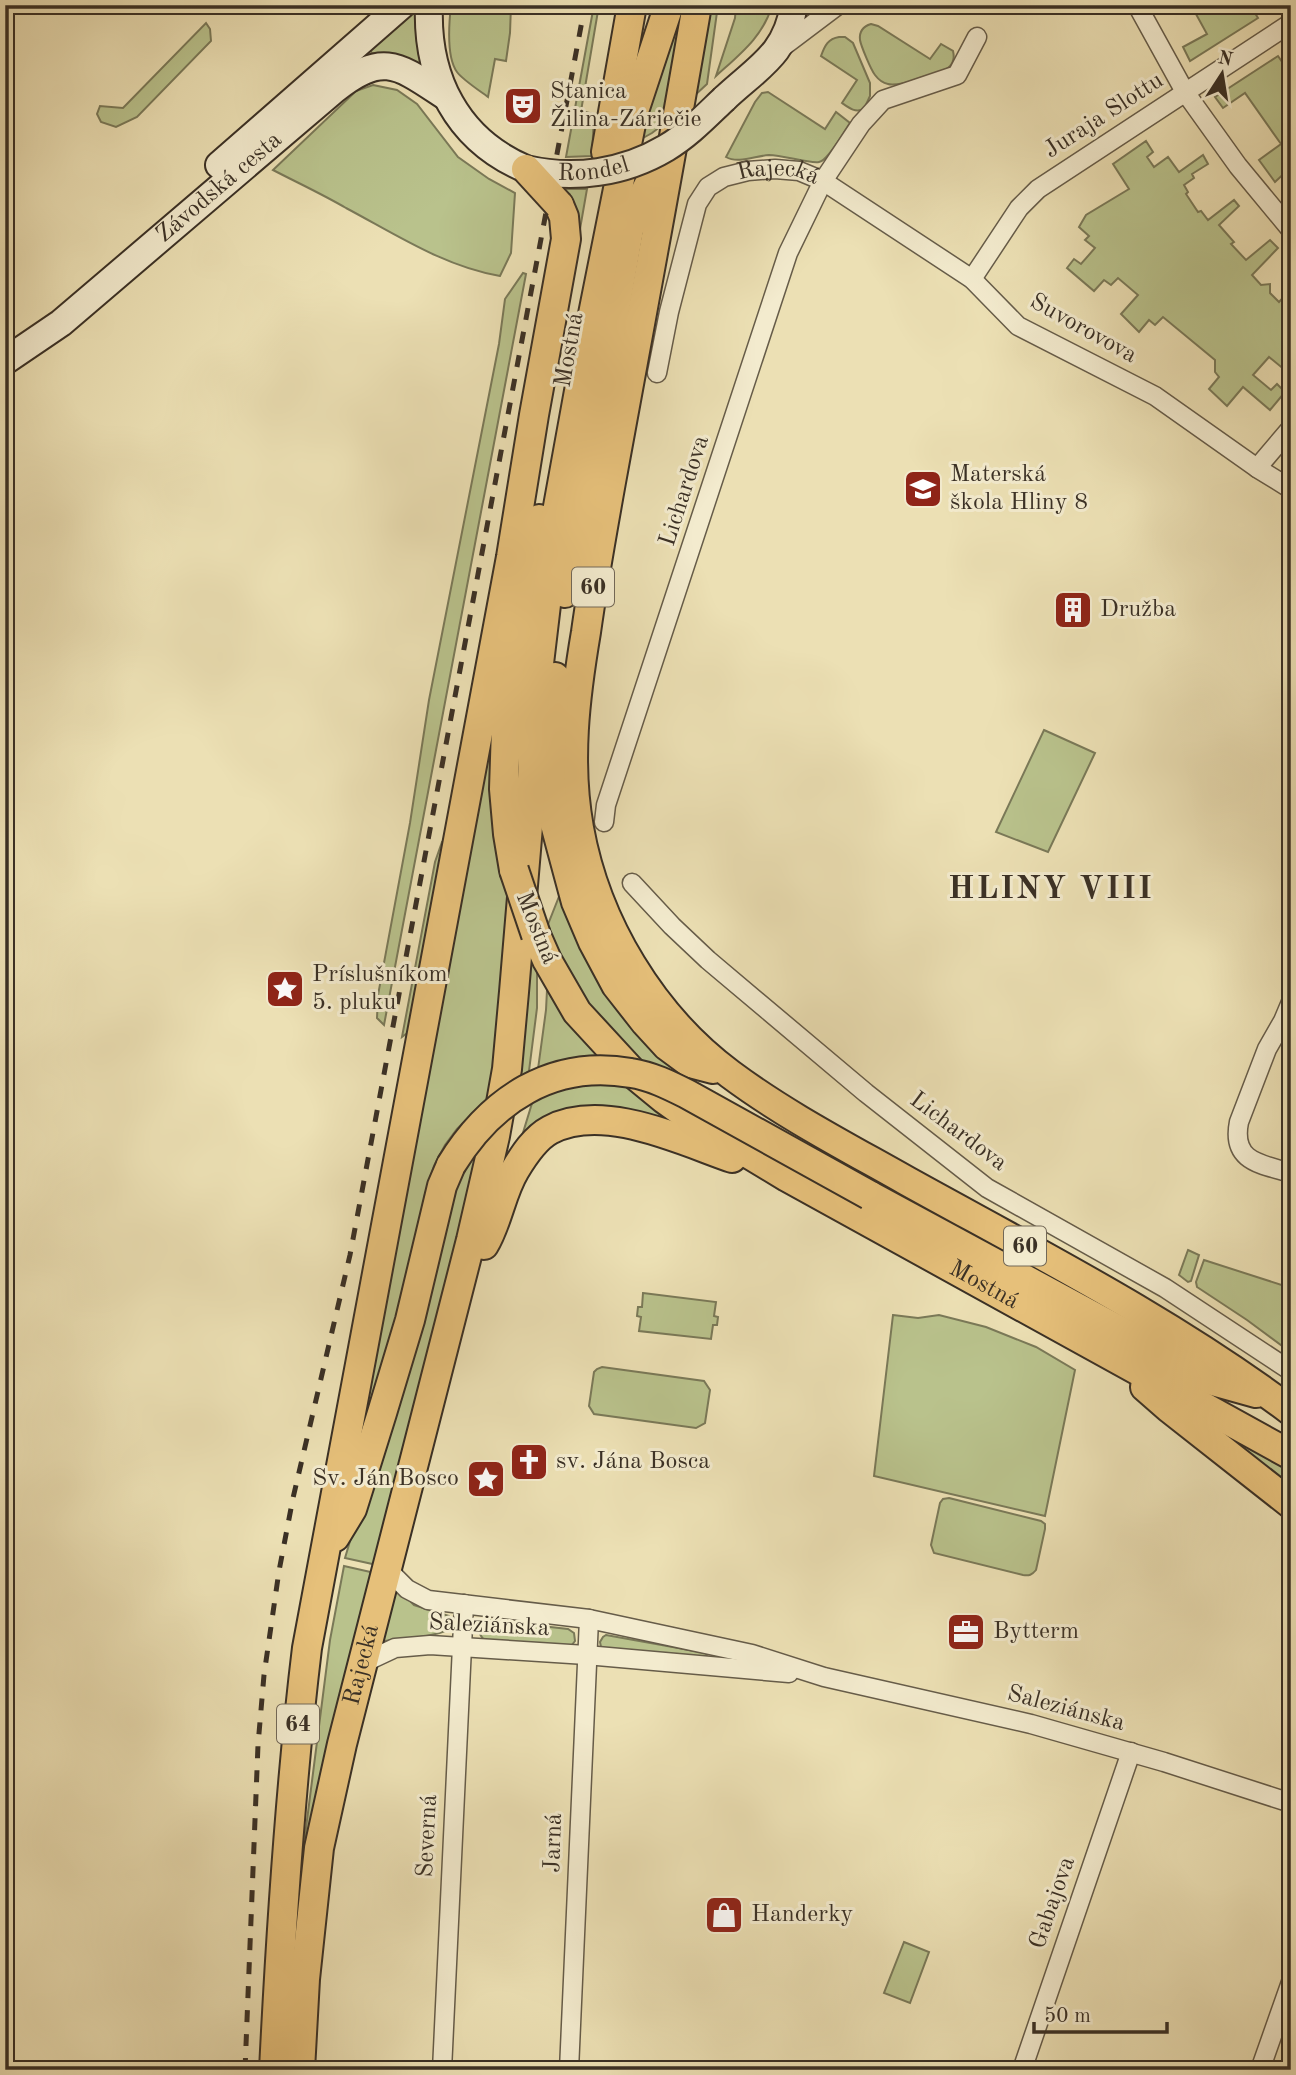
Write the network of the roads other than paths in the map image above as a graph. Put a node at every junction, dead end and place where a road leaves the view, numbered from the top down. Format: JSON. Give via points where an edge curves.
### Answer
{"nodes":[{"id":1,"x":402,"y":5,"type":"edge"},
{"id":2,"x":429,"y":5,"type":"edge"},
{"id":3,"x":632,"y":5,"type":"edge"},
{"id":4,"x":669,"y":5,"type":"edge"},
{"id":5,"x":696,"y":5,"type":"edge"},
{"id":6,"x":794,"y":5,"type":"edge"},
{"id":7,"x":838,"y":5,"type":"edge"},
{"id":8,"x":1137,"y":5,"type":"edge"},
{"id":9,"x":1291,"y":23,"type":"edge"},
{"id":10,"x":978,"y":37,"type":"dead end"},
{"id":11,"x":778,"y":50,"type":"junction"},
{"id":12,"x":1185,"y":92,"type":"junction"},
{"id":13,"x":445,"y":96,"type":"junction"},
{"id":14,"x":667,"y":147,"type":"junction"},
{"id":15,"x":526,"y":169,"type":"junction"},
{"id":16,"x":823,"y":181,"type":"junction"},
{"id":17,"x":1291,"y":230,"type":"edge"},
{"id":18,"x":972,"y":279,"type":"junction"},
{"id":19,"x":5,"y":359,"type":"edge"},
{"id":20,"x":657,"y":373,"type":"dead end"},
{"id":21,"x":1291,"y":428,"type":"edge"},
{"id":22,"x":1257,"y":468,"type":"junction"},
{"id":23,"x":524,"y":473,"type":"junction"},
{"id":24,"x":1291,"y":489,"type":"edge"},
{"id":25,"x":530,"y":563,"type":"junction"},
{"id":26,"x":495,"y":641,"type":"junction"},
{"id":27,"x":558,"y":642,"type":"junction"},
{"id":28,"x":533,"y":767,"type":"junction"},
{"id":29,"x":604,"y":822,"type":"dead end"},
{"id":30,"x":632,"y":883,"type":"dead end"},
{"id":31,"x":1291,"y":1002,"type":"edge"},
{"id":32,"x":726,"y":1072,"type":"junction"},
{"id":33,"x":1291,"y":1173,"type":"edge"},
{"id":34,"x":787,"y":1177,"type":"junction"},
{"id":35,"x":464,"y":1268,"type":"junction"},
{"id":36,"x":1104,"y":1350,"type":"junction"},
{"id":37,"x":1291,"y":1371,"type":"edge"},
{"id":38,"x":1282,"y":1404,"type":"edge"},
{"id":39,"x":1291,"y":1455,"type":"edge"},
{"id":40,"x":1291,"y":1504,"type":"edge"},
{"id":41,"x":323,"y":1558,"type":"junction"},
{"id":42,"x":387,"y":1569,"type":"junction"},
{"id":43,"x":464,"y":1604,"type":"junction"},
{"id":44,"x":589,"y":1619,"type":"junction"},
{"id":45,"x":461,"y":1647,"type":"junction"},
{"id":46,"x":586,"y":1655,"type":"junction"},
{"id":47,"x":363,"y":1663,"type":"junction"},
{"id":48,"x":824,"y":1677,"type":"junction"},
{"id":49,"x":1131,"y":1752,"type":"junction"},
{"id":50,"x":1291,"y":1804,"type":"edge"},
{"id":51,"x":1291,"y":1982,"type":"edge"},
{"id":52,"x":274,"y":2070,"type":"edge"},
{"id":53,"x":300,"y":2070,"type":"edge"},
{"id":54,"x":442,"y":2070,"type":"edge"},
{"id":55,"x":569,"y":2070,"type":"edge"},
{"id":56,"x":1022,"y":2070,"type":"edge"},
{"id":57,"x":1260,"y":2070,"type":"edge"}],
"edges":[{"from":1,"to":19,"type":"street","name":"Závodská cesta","via":[[50,309]]},
{"from":2,"to":13,"type":"street","name":"Rondel","via":[[429,42]]},
{"from":3,"to":25,"type":"main road","name":"Mostná","number":"60"},
{"from":4,"to":28,"type":"main road","via":[[633,114],[557,512],[532,722]]},
{"from":5,"to":32,"type":"main road","number":"60","via":[[594,576],[572,760],[579,828],[608,922],[647,987]]},
{"from":6,"to":11,"type":"street","name":"Rondel"},
{"from":7,"to":11,"type":"street"},
{"from":8,"to":12,"type":"street"},
{"from":9,"to":12,"type":"street","name":"Juraja Slottu"},
{"from":10,"to":16,"type":"street","name":"Rajecká","via":[[957,75],[883,100]]},
{"from":11,"to":14,"type":"street","name":"Rondel","bridge":true},
{"from":12,"to":17,"type":"street"},
{"from":12,"to":18,"type":"street","name":"Juraja Slottu","via":[[1038,189],[1019,208]]},
{"from":13,"to":15,"type":"street","name":"Rondel","via":[[473,134]]},
{"from":13,"to":19,"type":"street","name":"Závodská cesta","via":[[397,68],[359,72],[61,323]]},
{"from":14,"to":15,"type":"street","name":"Rondel","bridge":true,"via":[[599,172],[561,175]]},
{"from":14,"to":27,"type":"main road","via":[[629,230]]},
{"from":15,"to":23,"type":"main road","bridge":true,"via":[[556,201],[564,217],[566,239]]},
{"from":16,"to":18,"type":"street","name":"Suvorovova"},
{"from":16,"to":20,"type":"street","name":"Rajecká","via":[[799,171],[775,169],[724,177],[708,187],[697,204]]},
{"from":16,"to":29,"type":"street","name":"Lichardova","via":[[788,253]]},
{"from":18,"to":22,"type":"street","name":"Suvorovova","via":[[1018,326],[1155,396]]},
{"from":21,"to":22,"type":"street"},
{"from":22,"to":24,"type":"street","name":"Suvorovova"},
{"from":23,"to":25,"type":"main road"},
{"from":23,"to":26,"type":"main road"},
{"from":25,"to":26,"type":"main road"},
{"from":25,"to":34,"type":"main road","name":"Mostná","number":"60","bridge":true,"via":[[516,649],[503,789],[514,870],[536,934],[577,1012],[636,1076],[696,1122]]},
{"from":26,"to":41,"type":"main road"},
{"from":27,"to":28,"type":"main road"},
{"from":27,"to":32,"type":"main road","via":[[550,777],[555,824],[576,902],[616,985],[645,1022],[690,1063]]},
{"from":28,"to":35,"type":"main road","name":"Rajecká","via":[[507,1069]]},
{"from":30,"to":37,"type":"street","name":"Lichardova","via":[[708,960],[987,1188],[1165,1288]]},
{"from":31,"to":33,"type":"street","via":[[1267,1049],[1237,1134],[1239,1146],[1252,1161]]},
{"from":32,"to":38,"type":"main road","number":"60","via":[[772,1104],[1164,1324]]},
{"from":34,"to":35,"type":"main road","via":[[651,1130],[591,1120],[569,1124],[550,1130],[524,1155],[512,1173],[486,1242]]},
{"from":34,"to":36,"type":"main road","name":"Mostná","number":"60"},
{"from":35,"to":42,"type":"main road","name":"Rajecká","number":"64"},
{"from":36,"to":39,"type":"main road","name":"Mostná","number":"60"},
{"from":36,"to":40,"type":"main road","via":[[1168,1408]]},
{"from":38,"to":41,"type":"main road","bridge":true,"via":[[1213,1381],[660,1081],[632,1073],[586,1072],[538,1084],[511,1098],[475,1130],[451,1165],[352,1509]]},
{"from":41,"to":52,"type":"main road","number":"64","via":[[297,1731]]},
{"from":42,"to":43,"type":"street","name":"Saleziánska","via":[[407,1589],[428,1600]]},
{"from":42,"to":47,"type":"main road","name":"Rajecká","number":"64"},
{"from":43,"to":44,"type":"street","name":"Saleziánska"},
{"from":43,"to":45,"type":"street","name":"Severná"},
{"from":44,"to":46,"type":"street","name":"Jarná"},
{"from":44,"to":48,"type":"street","name":"Saleziánska","via":[[752,1654]]},
{"from":45,"to":46,"type":"street","name":"Saleziánska"},
{"from":45,"to":47,"type":"street","name":"Saleziánska","via":[[396,1648]]},
{"from":45,"to":54,"type":"street","name":"Severná"},
{"from":46,"to":48,"type":"street","name":"Saleziánska"},
{"from":46,"to":55,"type":"street","name":"Jarná"},
{"from":47,"to":53,"type":"main road","name":"Rajecká","number":"64","via":[[319,1848]]},
{"from":48,"to":49,"type":"street","name":"Saleziánska"},
{"from":49,"to":50,"type":"street","name":"Saleziánska"},
{"from":49,"to":56,"type":"street","name":"Gabajova"},
{"from":51,"to":57,"type":"street"}]}
